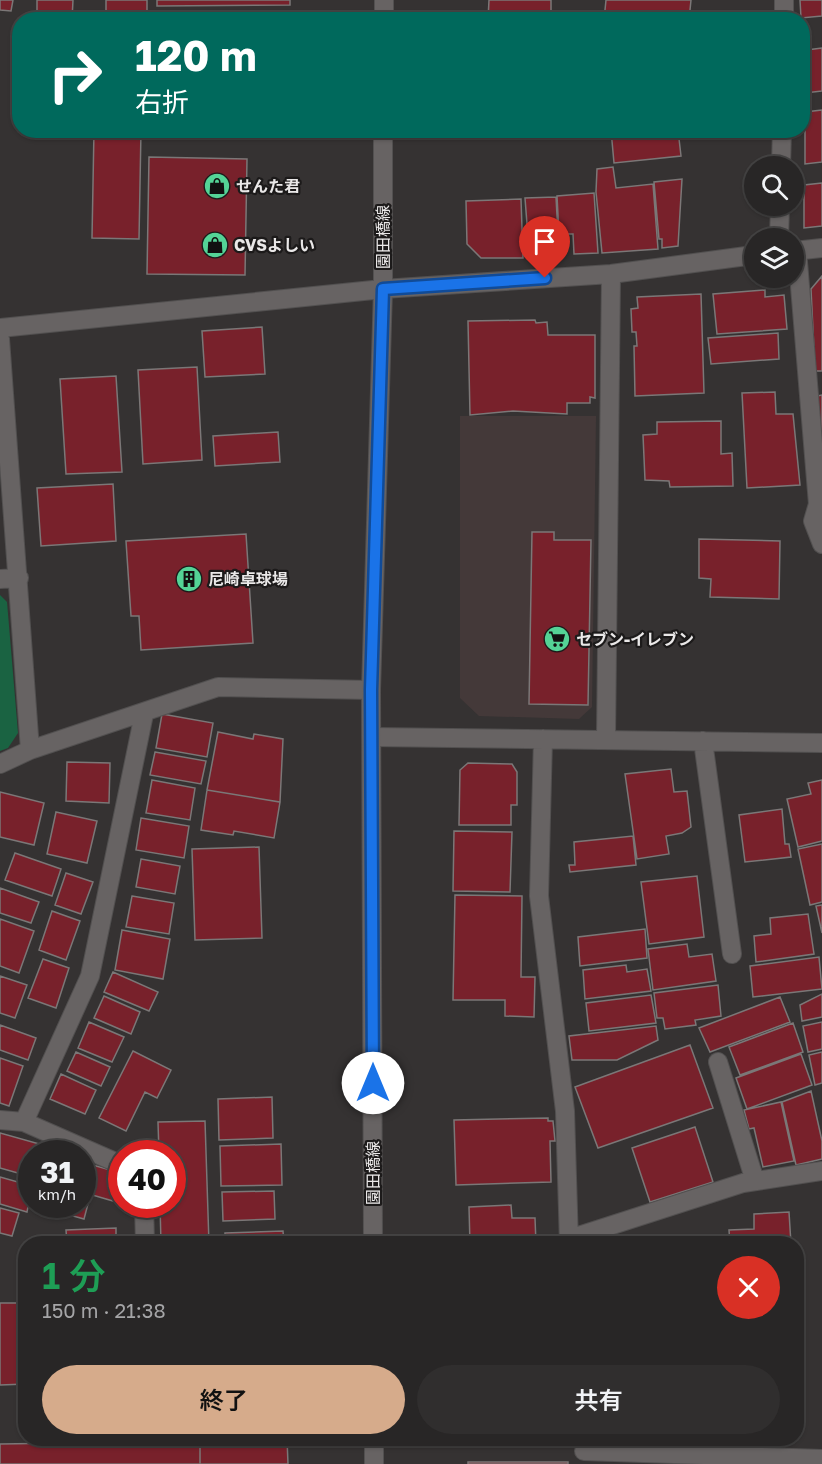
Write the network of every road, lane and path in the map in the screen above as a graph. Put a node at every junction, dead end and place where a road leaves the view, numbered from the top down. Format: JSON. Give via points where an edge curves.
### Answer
{"nodes":[{"id":1,"x":383,"y":138,"type":"edge"},
{"id":2,"x":782,"y":138,"type":"edge"},
{"id":3,"x":781,"y":156,"type":"edge"},
{"id":4,"x":822,"y":248,"type":"edge"},
{"id":5,"x":804,"y":249,"type":"edge"},
{"id":6,"x":744,"y":256,"type":"edge"},
{"id":7,"x":610,"y":274,"type":"junction"},
{"id":8,"x":799,"y":288,"type":"edge"},
{"id":9,"x":383,"y":289,"type":"junction"},
{"id":10,"x":0,"y":328,"type":"edge"},
{"id":11,"x":0,"y":339,"type":"edge"},
{"id":12,"x":820,"y":503,"type":"edge"},
{"id":13,"x":822,"y":544,"type":"edge"},
{"id":14,"x":19,"y":578,"type":"junction"},
{"id":15,"x":0,"y":579,"type":"edge"},
{"id":16,"x":371,"y":690,"type":"junction"},
{"id":17,"x":144,"y":714,"type":"junction"},
{"id":18,"x":373,"y":736,"type":"junction"},
{"id":19,"x":543,"y":739,"type":"junction"},
{"id":20,"x":606,"y":740,"type":"junction"},
{"id":21,"x":704,"y":741,"type":"junction"},
{"id":22,"x":822,"y":743,"type":"edge"},
{"id":23,"x":30,"y":750,"type":"junction"},
{"id":24,"x":0,"y":764,"type":"edge"},
{"id":25,"x":732,"y":954,"type":"dead end"},
{"id":26,"x":718,"y":1062,"type":"dead end"},
{"id":27,"x":0,"y":1120,"type":"edge"},
{"id":28,"x":24,"y":1122,"type":"junction"},
{"id":29,"x":108,"y":1159,"type":"edge"},
{"id":30,"x":822,"y":1170,"type":"edge"},
{"id":31,"x":754,"y":1181,"type":"junction"},
{"id":32,"x":144,"y":1218,"type":"edge"},
{"id":33,"x":144,"y":1236,"type":"edge"},
{"id":34,"x":373,"y":1236,"type":"edge"},
{"id":35,"x":569,"y":1236,"type":"edge"},
{"id":36,"x":584,"y":1236,"type":"edge"},
{"id":37,"x":374,"y":1446,"type":"edge"},
{"id":38,"x":584,"y":1451,"type":"edge"},
{"id":39,"x":822,"y":1459,"type":"edge"},
{"id":40,"x":374,"y":1464,"type":"edge"}],
"edges":[{"from":1,"to":9,"type":"street","name":"園田橋線"},
{"from":2,"to":3,"type":"street"},
{"from":4,"to":5,"type":"street"},
{"from":6,"to":7,"type":"street"},
{"from":7,"to":9,"type":"street"},
{"from":7,"to":20,"type":"street"},
{"from":8,"to":12,"type":"street"},
{"from":9,"to":10,"type":"street"},
{"from":9,"to":16,"type":"street","name":"園田橋線"},
{"from":11,"to":14,"type":"street"},
{"from":12,"to":13,"type":"street","via":[[813,521]]},
{"from":14,"to":15,"type":"street"},
{"from":14,"to":23,"type":"street"},
{"from":16,"to":17,"type":"street","via":[[218,687]]},
{"from":16,"to":18,"type":"street","name":"園田橋線"},
{"from":17,"to":23,"type":"street"},
{"from":17,"to":28,"type":"street","via":[[90,976]]},
{"from":18,"to":19,"type":"street"},
{"from":18,"to":34,"type":"street","name":"園田橋線"},
{"from":19,"to":20,"type":"street"},
{"from":19,"to":35,"type":"street","via":[[539,896],[565,1111]]},
{"from":20,"to":21,"type":"street"},
{"from":21,"to":22,"type":"street"},
{"from":21,"to":25,"type":"street"},
{"from":23,"to":24,"type":"street"},
{"from":26,"to":31,"type":"street"},
{"from":27,"to":28,"type":"street"},
{"from":28,"to":29,"type":"street"},
{"from":30,"to":31,"type":"street"},
{"from":31,"to":36,"type":"street"},
{"from":32,"to":33,"type":"street"},
{"from":37,"to":40,"type":"street"},
{"from":38,"to":39,"type":"street"}]}
